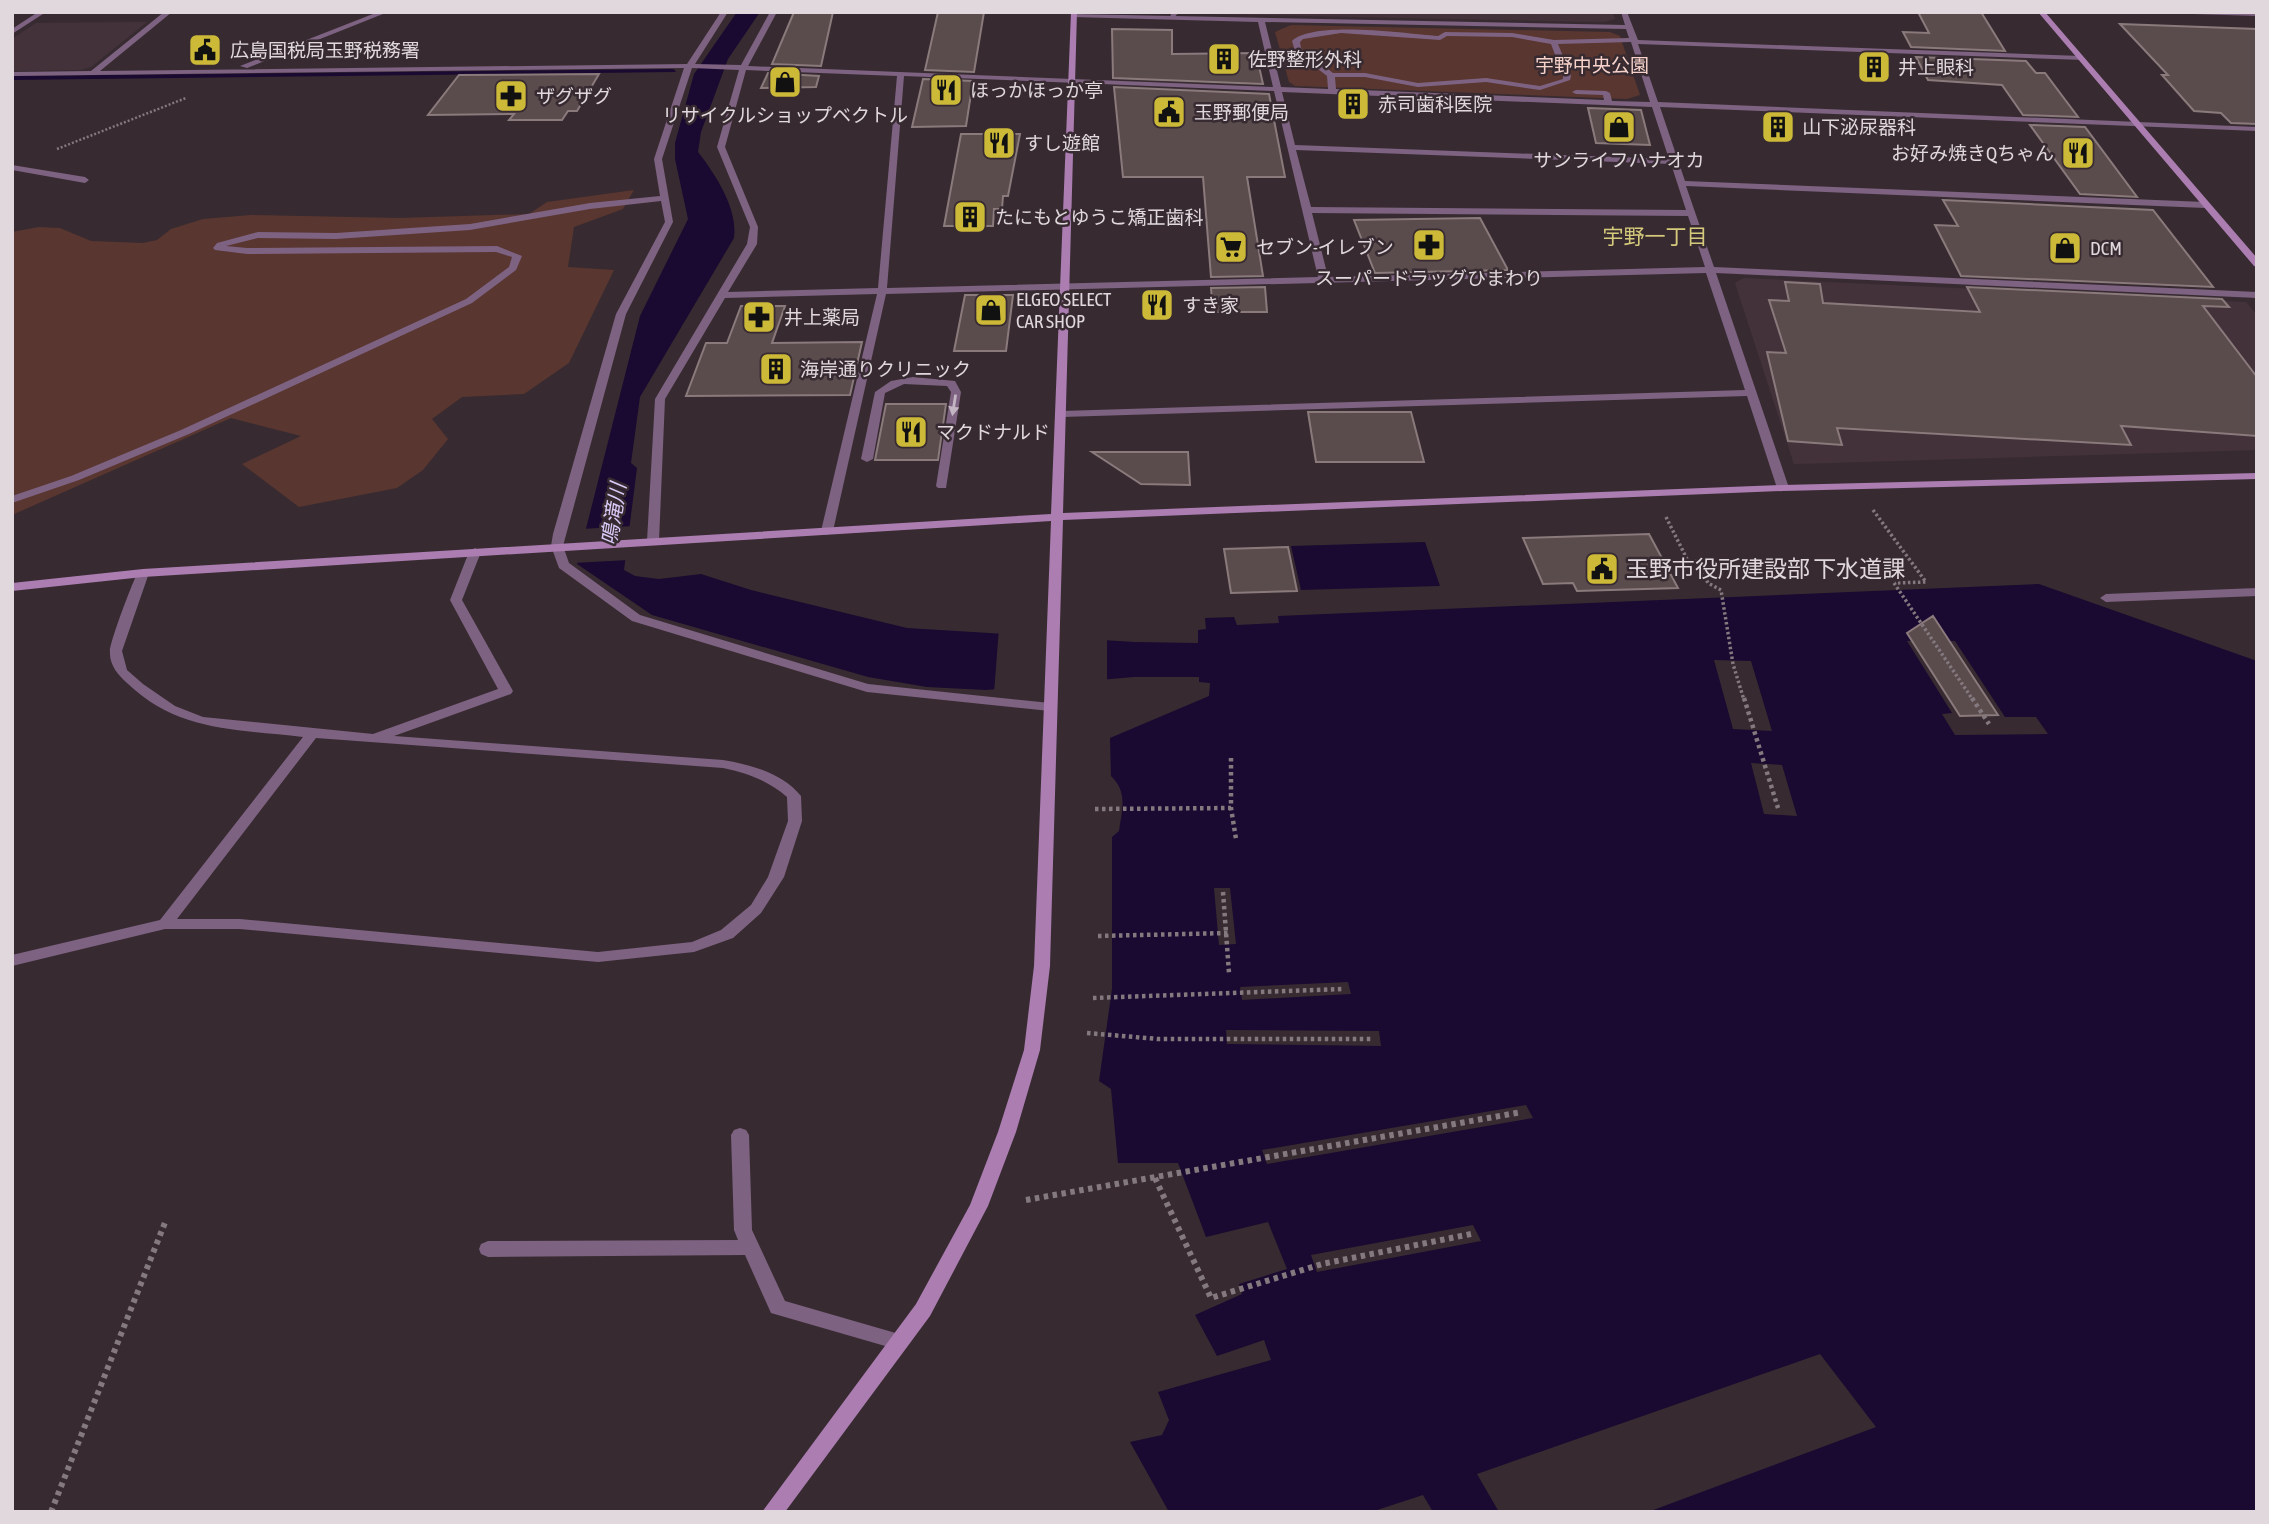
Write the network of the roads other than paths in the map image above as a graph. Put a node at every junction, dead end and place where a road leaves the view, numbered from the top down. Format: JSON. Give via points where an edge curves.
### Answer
{"nodes":[{"id":1,"x":43,"y":12,"type":"edge"},
{"id":2,"x":169,"y":12,"type":"edge"},
{"id":3,"x":385,"y":12,"type":"edge"},
{"id":4,"x":725,"y":12,"type":"edge"},
{"id":5,"x":774,"y":12,"type":"edge"},
{"id":6,"x":1624,"y":12,"type":"edge"},
{"id":7,"x":2041,"y":12,"type":"edge"},
{"id":8,"x":2194,"y":12,"type":"edge"},
{"id":9,"x":1074,"y":14,"type":"edge"},
{"id":10,"x":2257,"y":14,"type":"edge"},
{"id":11,"x":1174,"y":15,"type":"edge"},
{"id":12,"x":1274,"y":16,"type":"edge"},
{"id":13,"x":1262,"y":22,"type":"junction"},
{"id":14,"x":1630,"y":27,"type":"junction"},
{"id":15,"x":1285,"y":29,"type":"dead end"},
{"id":16,"x":12,"y":32,"type":"edge"},
{"id":17,"x":1297,"y":32,"type":"dead end"},
{"id":18,"x":1308,"y":35,"type":"junction"},
{"id":19,"x":1635,"y":41,"type":"junction"},
{"id":20,"x":1554,"y":42,"type":"junction"},
{"id":21,"x":2081,"y":58,"type":"junction"},
{"id":22,"x":689,"y":66,"type":"junction"},
{"id":23,"x":744,"y":67,"type":"junction"},
{"id":24,"x":232,"y":70,"type":"junction"},
{"id":25,"x":93,"y":73,"type":"junction"},
{"id":26,"x":12,"y":74,"type":"edge"},
{"id":27,"x":901,"y":74,"type":"junction"},
{"id":28,"x":1331,"y":75,"type":"junction"},
{"id":29,"x":1072,"y":82,"type":"junction"},
{"id":30,"x":1540,"y":88,"type":"junction"},
{"id":31,"x":1278,"y":89,"type":"junction"},
{"id":32,"x":1332,"y":92,"type":"junction"},
{"id":33,"x":1609,"y":103,"type":"junction"},
{"id":34,"x":1655,"y":105,"type":"junction"},
{"id":35,"x":2137,"y":124,"type":"junction"},
{"id":36,"x":2257,"y":130,"type":"edge"},
{"id":37,"x":1292,"y":148,"type":"junction"},
{"id":38,"x":1674,"y":162,"type":"junction"},
{"id":39,"x":12,"y":167,"type":"edge"},
{"id":40,"x":85,"y":180,"type":"dead end"},
{"id":41,"x":1681,"y":183,"type":"junction"},
{"id":42,"x":666,"y":198,"type":"junction"},
{"id":43,"x":2206,"y":205,"type":"junction"},
{"id":44,"x":1307,"y":210,"type":"junction"},
{"id":45,"x":1690,"y":213,"type":"junction"},
{"id":46,"x":2257,"y":264,"type":"edge"},
{"id":47,"x":1709,"y":270,"type":"junction"},
{"id":48,"x":1324,"y":281,"type":"junction"},
{"id":49,"x":1066,"y":287,"type":"junction"},
{"id":50,"x":882,"y":291,"type":"junction"},
{"id":51,"x":722,"y":295,"type":"junction"},
{"id":52,"x":2257,"y":295,"type":"edge"},
{"id":53,"x":1751,"y":393,"type":"junction"},
{"id":54,"x":1062,"y":414,"type":"junction"},
{"id":55,"x":867,"y":459,"type":"dead end"},
{"id":56,"x":2257,"y":476,"type":"edge"},
{"id":57,"x":942,"y":486,"type":"dead end"},
{"id":58,"x":1783,"y":488,"type":"junction"},
{"id":59,"x":12,"y":500,"type":"edge"},
{"id":60,"x":1058,"y":517,"type":"junction"},
{"id":61,"x":828,"y":531,"type":"junction"},
{"id":62,"x":653,"y":541,"type":"junction"},
{"id":63,"x":557,"y":546,"type":"junction"},
{"id":64,"x":475,"y":552,"type":"junction"},
{"id":65,"x":143,"y":573,"type":"junction"},
{"id":66,"x":12,"y":587,"type":"edge"},
{"id":67,"x":2257,"y":592,"type":"edge"},
{"id":68,"x":2106,"y":598,"type":"dead end"},
{"id":69,"x":1050,"y":698,"type":"junction"},
{"id":70,"x":312,"y":734,"type":"junction"},
{"id":71,"x":372,"y":738,"type":"junction"},
{"id":72,"x":165,"y":924,"type":"junction"},
{"id":73,"x":12,"y":961,"type":"edge"},
{"id":74,"x":740,"y":1135,"type":"dead end"},
{"id":75,"x":750,"y":1247,"type":"junction"},
{"id":76,"x":488,"y":1249,"type":"dead end"},
{"id":77,"x":899,"y":1342,"type":"junction"},
{"id":78,"x":772,"y":1512,"type":"edge"}],
"edges":[{"from":1,"to":16,"type":"street"},
{"from":2,"to":25,"type":"street"},
{"from":3,"to":24,"type":"street"},
{"from":4,"to":22,"type":"street"},
{"from":5,"to":23,"type":"street"},
{"from":6,"to":14,"type":"street"},
{"from":7,"to":21,"type":"street"},
{"from":8,"to":10,"type":"street"},
{"from":9,"to":11,"type":"street"},
{"from":9,"to":29,"type":"street"},
{"from":11,"to":13,"type":"street"},
{"from":12,"to":13,"type":"street"},
{"from":12,"to":14,"type":"street"},
{"from":13,"to":15,"type":"street"},
{"from":13,"to":31,"type":"street"},
{"from":14,"to":19,"type":"street"},
{"from":17,"to":18,"type":"street"},
{"from":18,"to":20,"type":"street","via":[[1341,31],[1440,38],[1445,34],[1512,35]]},
{"from":18,"to":28,"type":"street","via":[[1296,41],[1298,49]]},
{"from":19,"to":20,"type":"street"},
{"from":19,"to":21,"type":"street"},
{"from":19,"to":34,"type":"street"},
{"from":20,"to":30,"type":"street","via":[[1566,80]]},
{"from":21,"to":35,"type":"street"},
{"from":22,"to":23,"type":"street"},
{"from":22,"to":24,"type":"street"},
{"from":22,"to":42,"type":"street","via":[[658,159]]},
{"from":23,"to":27,"type":"street"},
{"from":23,"to":51,"type":"street","via":[[721,147],[754,227],[752,244]]},
{"from":24,"to":25,"type":"street"},
{"from":25,"to":26,"type":"street"},
{"from":27,"to":29,"type":"street"},
{"from":27,"to":50,"type":"street"},
{"from":28,"to":30,"type":"street","via":[[1365,75],[1430,86],[1486,80]]},
{"from":28,"to":32,"type":"street"},
{"from":29,"to":31,"type":"street"},
{"from":29,"to":49,"type":"street"},
{"from":30,"to":33,"type":"street","via":[[1606,93]]},
{"from":31,"to":32,"type":"street"},
{"from":31,"to":37,"type":"street"},
{"from":32,"to":33,"type":"street"},
{"from":33,"to":34,"type":"street"},
{"from":34,"to":35,"type":"street"},
{"from":34,"to":38,"type":"street"},
{"from":35,"to":36,"type":"street"},
{"from":35,"to":43,"type":"street"},
{"from":37,"to":38,"type":"street"},
{"from":37,"to":44,"type":"street"},
{"from":38,"to":41,"type":"street"},
{"from":39,"to":40,"type":"street"},
{"from":41,"to":43,"type":"street"},
{"from":41,"to":45,"type":"street"},
{"from":42,"to":59,"type":"street","via":[[470,227],[362,235],[258,235],[220,245],[224,250],[247,251],[497,249],[517,257],[513,268],[469,301],[185,432]]},
{"from":42,"to":63,"type":"street","via":[[669,222],[621,314]]},
{"from":43,"to":46,"type":"street"},
{"from":44,"to":45,"type":"street"},
{"from":44,"to":48,"type":"street"},
{"from":45,"to":47,"type":"street"},
{"from":47,"to":48,"type":"street"},
{"from":47,"to":52,"type":"street"},
{"from":47,"to":53,"type":"street"},
{"from":48,"to":49,"type":"street"},
{"from":49,"to":50,"type":"street"},
{"from":49,"to":54,"type":"street"},
{"from":50,"to":51,"type":"street"},
{"from":50,"to":61,"type":"street"},
{"from":51,"to":62,"type":"street","via":[[660,399]]},
{"from":53,"to":54,"type":"street"},
{"from":53,"to":58,"type":"street"},
{"from":54,"to":60,"type":"street"},
{"from":55,"to":57,"type":"street","one_way":true,"via":[[880,392],[885,387],[901,382],[951,383],[956,392]]},
{"from":56,"to":58,"type":"street"},
{"from":58,"to":60,"type":"street"},
{"from":60,"to":61,"type":"street"},
{"from":60,"to":69,"type":"street"},
{"from":61,"to":62,"type":"street"},
{"from":62,"to":63,"type":"street"},
{"from":63,"to":64,"type":"street"},
{"from":63,"to":69,"type":"street","via":[[563,565],[636,618],[867,688]]},
{"from":64,"to":65,"type":"street"},
{"from":64,"to":71,"type":"street","via":[[456,600],[506,691]]},
{"from":65,"to":66,"type":"street"},
{"from":65,"to":70,"type":"street","via":[[116,651],[121,671],[170,709],[200,721]]},
{"from":67,"to":68,"type":"street"},
{"from":69,"to":77,"type":"street","via":[[1042,966],[1032,1050],[979,1206],[923,1310]]},
{"from":70,"to":71,"type":"street"},
{"from":70,"to":72,"type":"street"},
{"from":71,"to":72,"type":"street","via":[[756,770],[794,796],[795,821],[776,877],[756,909],[727,934],[694,947],[598,957],[240,924]]},
{"from":72,"to":73,"type":"street"},
{"from":74,"to":75,"type":"street","via":[[743,1230]]},
{"from":75,"to":76,"type":"street"},
{"from":75,"to":77,"type":"street","via":[[778,1307]]},
{"from":77,"to":78,"type":"street"}]}
